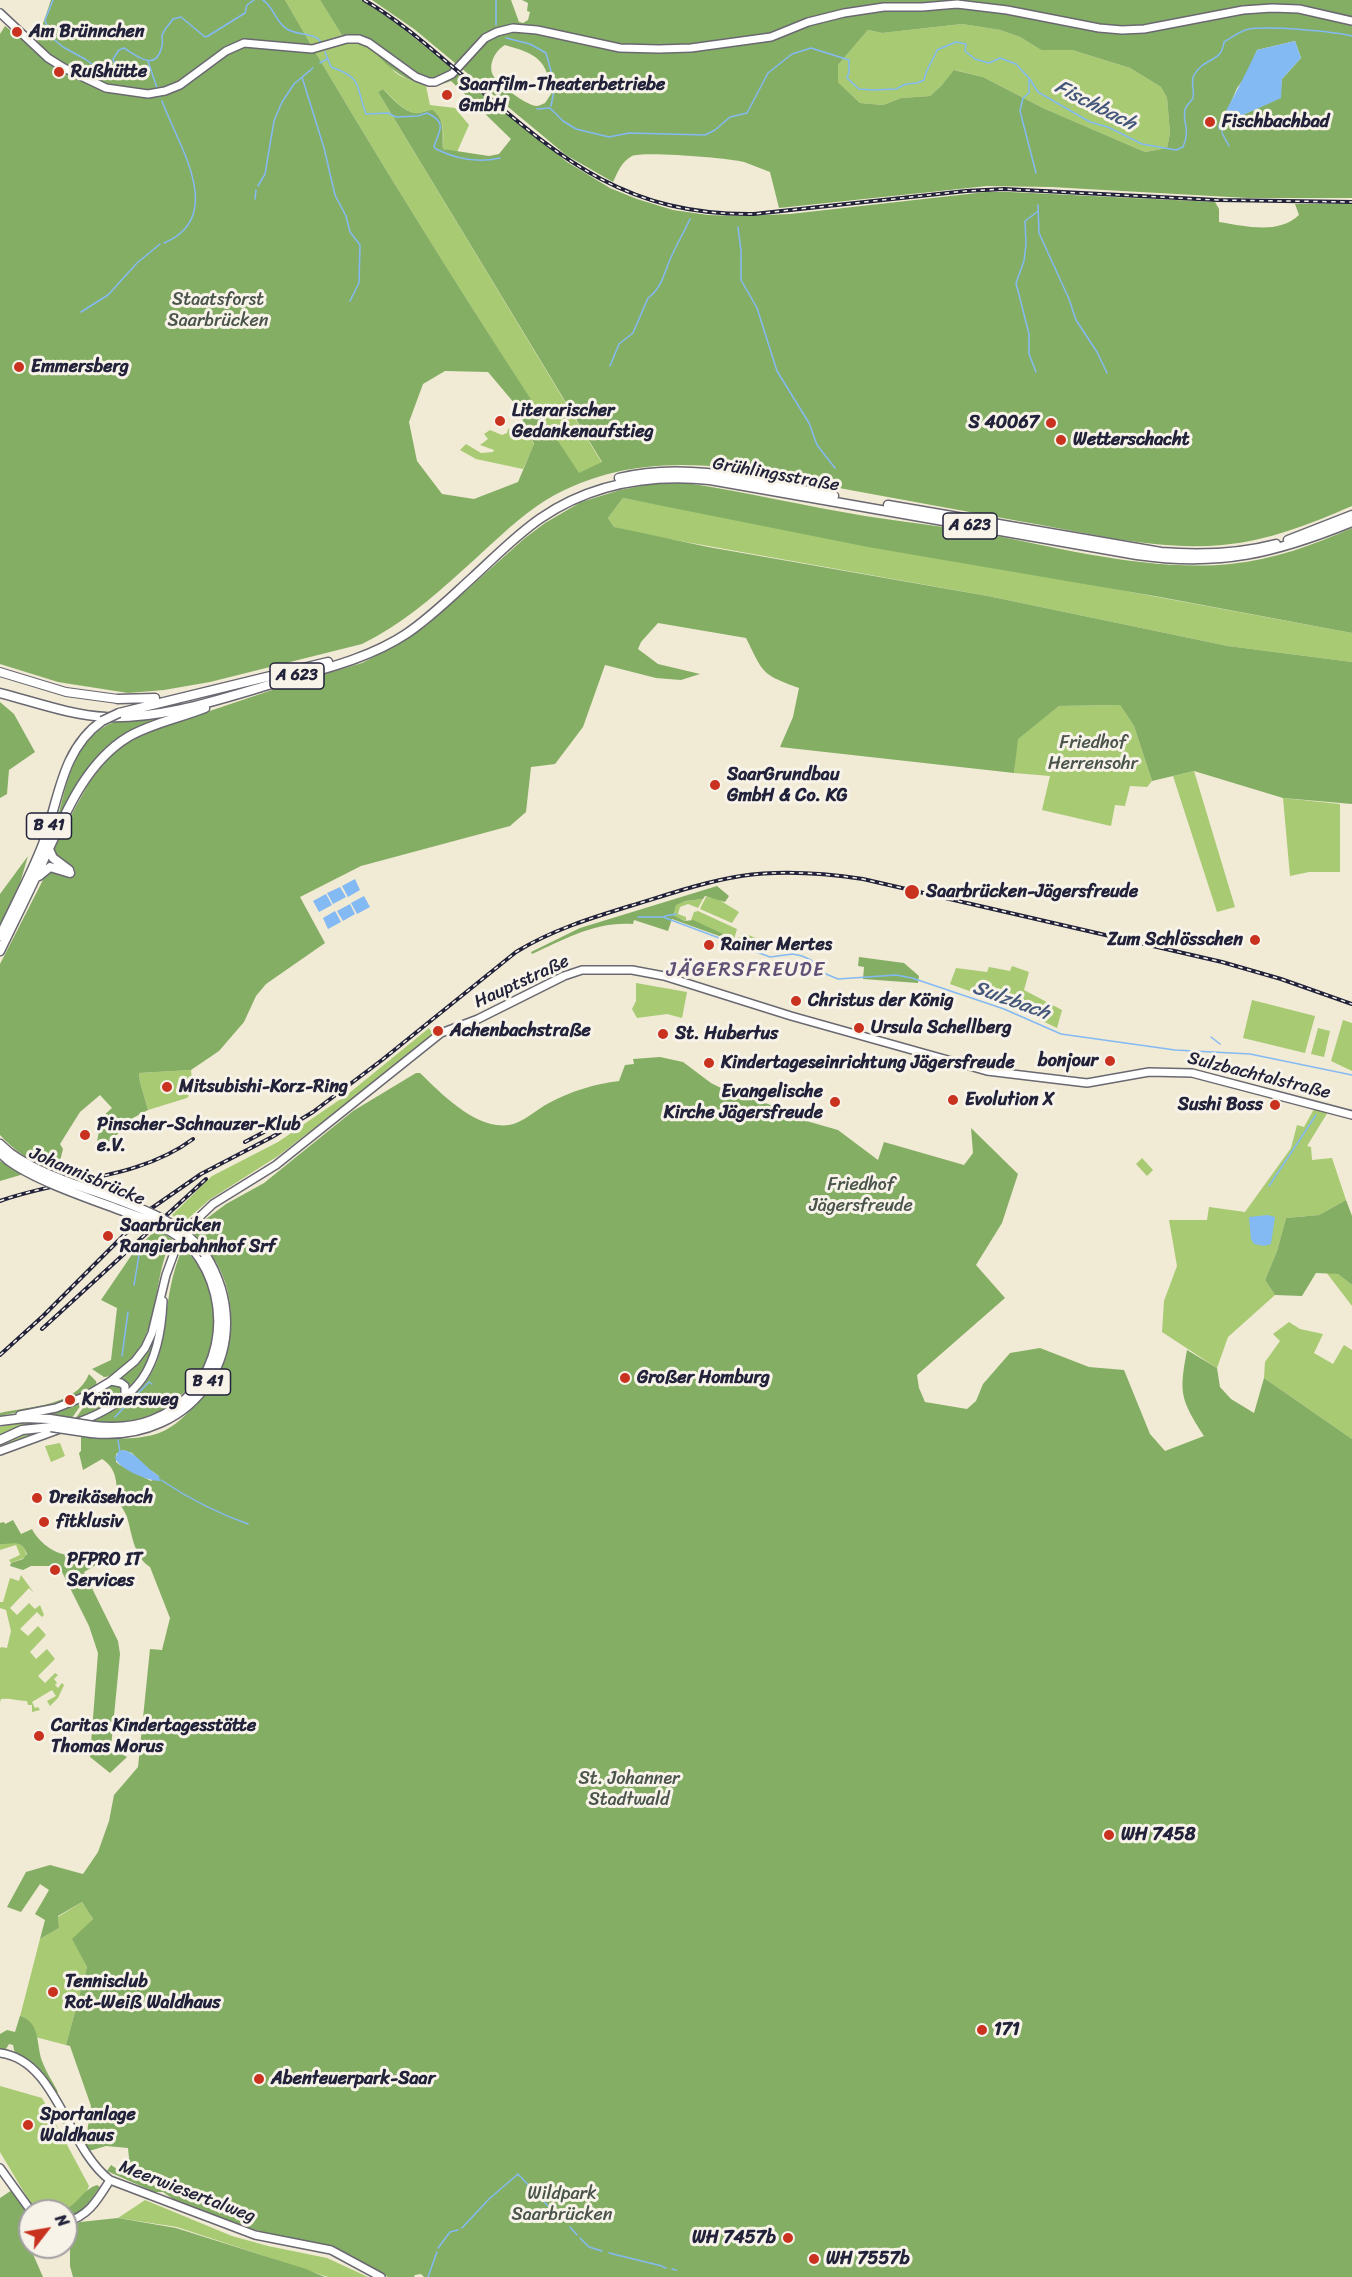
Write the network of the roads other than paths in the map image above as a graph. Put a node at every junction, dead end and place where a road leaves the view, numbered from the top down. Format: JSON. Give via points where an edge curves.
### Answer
{"nodes":[{"id":1,"x":0,"y":13,"type":"edge"},
{"id":2,"x":1352,"y":21,"type":"edge"},
{"id":3,"x":1352,"y":515,"type":"edge"},
{"id":4,"x":1352,"y":522,"type":"edge"},
{"id":5,"x":0,"y":672,"type":"edge"},
{"id":6,"x":220,"y":687,"type":"junction"},
{"id":7,"x":246,"y":691,"type":"junction"},
{"id":8,"x":0,"y":693,"type":"edge"},
{"id":9,"x":118,"y":699,"type":"joint"},
{"id":10,"x":49,"y":849,"type":"junction"},
{"id":11,"x":33,"y":882,"type":"junction"},
{"id":12,"x":1,"y":933,"type":"edge"},
{"id":13,"x":0,"y":951,"type":"edge"},
{"id":14,"x":980,"y":1069,"type":"joint"},
{"id":15,"x":1352,"y":1115,"type":"edge"},
{"id":16,"x":0,"y":1144,"type":"edge"},
{"id":17,"x":0,"y":1153,"type":"edge"},
{"id":18,"x":9,"y":1156,"type":"junction"},
{"id":19,"x":163,"y":1290,"type":"junction"},
{"id":20,"x":111,"y":1381,"type":"junction"},
{"id":21,"x":126,"y":1398,"type":"junction"},
{"id":22,"x":0,"y":1421,"type":"edge"},
{"id":23,"x":50,"y":1423,"type":"junction"},
{"id":24,"x":92,"y":1430,"type":"junction"},
{"id":25,"x":0,"y":1440,"type":"edge"},
{"id":26,"x":0,"y":1451,"type":"edge"},
{"id":27,"x":0,"y":2053,"type":"edge"},
{"id":28,"x":0,"y":2168,"type":"edge"},
{"id":29,"x":110,"y":2180,"type":"junction"},
{"id":30,"x":22,"y":2199,"type":"edge"},
{"id":31,"x":78,"y":2218,"type":"edge"},
{"id":32,"x":381,"y":2277,"type":"edge"}],
"edges":[{"from":1,"to":2,"type":"main road","via":[[48,58],[69,71],[106,88],[148,94],[180,85],[226,51],[244,43],[312,49],[359,39],[429,82],[446,78],[491,34],[521,28],[620,48],[651,49],[771,37],[844,13],[957,4],[1122,30],[1272,8],[1299,9]]},
{"from":3,"to":6,"type":"highway","number":"A 623","via":[[1271,545],[1184,554],[711,474],[637,474],[585,489],[540,513],[395,634],[355,654]]},
{"from":4,"to":7,"type":"highway","name":"Grühlingsstraße","number":"A 623","via":[[1296,544],[1252,555],[1172,559],[710,480],[638,480],[586,494],[541,518],[426,619],[384,647],[357,659]]},
{"from":5,"to":9,"type":"main road","via":[[66,692]]},
{"from":6,"to":9,"type":"highway","via":[[163,697]]},
{"from":6,"to":12,"type":"highway","number":"B 41","bridge":true,"via":[[119,713],[102,721],[81,741],[69,760],[43,845]]},
{"from":7,"to":8,"type":"highway","via":[[158,714],[106,717]]},
{"from":7,"to":10,"type":"highway","number":"B 41","via":[[142,730],[108,752],[87,777]]},
{"from":10,"to":11,"type":"highway","number":"B 41"},
{"from":10,"to":11,"type":"highway","via":[[56,860],[69,863],[70,873],[50,867]]},
{"from":11,"to":13,"type":"highway","number":"B 41"},
{"from":14,"to":15,"type":"main road","name":"Sulzbachtalstraße","via":[[1086,1083],[1149,1072],[1192,1072]]},
{"from":14,"to":19,"type":"main road","name":"Hauptstraße","via":[[791,1016],[681,980],[633,970],[576,972],[435,1040],[265,1173],[213,1204],[181,1238]]},
{"from":16,"to":18,"type":"highway","number":"B 41"},
{"from":17,"to":18,"type":"highway","number":"B 41"},
{"from":18,"to":24,"type":"highway","name":"Johannisbrücke","number":"B 41","bridge":true,"via":[[39,1176],[160,1225],[189,1245],[207,1270],[216,1293],[219,1325],[211,1359],[196,1387],[181,1403],[151,1420]]},
{"from":18,"to":24,"type":"highway","name":"Johannisbrücke","number":"B 41","bridge":true,"via":[[163,1219],[185,1233],[205,1254],[222,1289],[226,1320],[221,1353],[208,1382],[189,1405],[163,1423],[144,1430],[125,1434]]},
{"from":19,"to":20,"type":"main road","via":[[145,1348]]},
{"from":19,"to":21,"type":"main road","via":[[156,1352],[146,1374]]},
{"from":20,"to":21,"type":"main road","via":[[125,1386]]},
{"from":20,"to":22,"type":"main road","via":[[67,1404]]},
{"from":21,"to":26,"type":"main road","via":[[98,1415]]},
{"from":22,"to":23,"type":"highway","number":"B 41","via":[[24,1418]]},
{"from":23,"to":24,"type":"highway","number":"B 41","bridge":true},
{"from":23,"to":25,"type":"highway","number":"B 41"},
{"from":27,"to":29,"type":"main road","name":"Meerwiesertalweg","via":[[20,2060],[41,2077],[86,2156]]},
{"from":28,"to":30,"type":"main road"},
{"from":29,"to":31,"type":"main road","via":[[89,2211]]},
{"from":29,"to":32,"type":"main road","name":"Meerwiesertalweg","via":[[248,2232],[331,2250]]}]}
